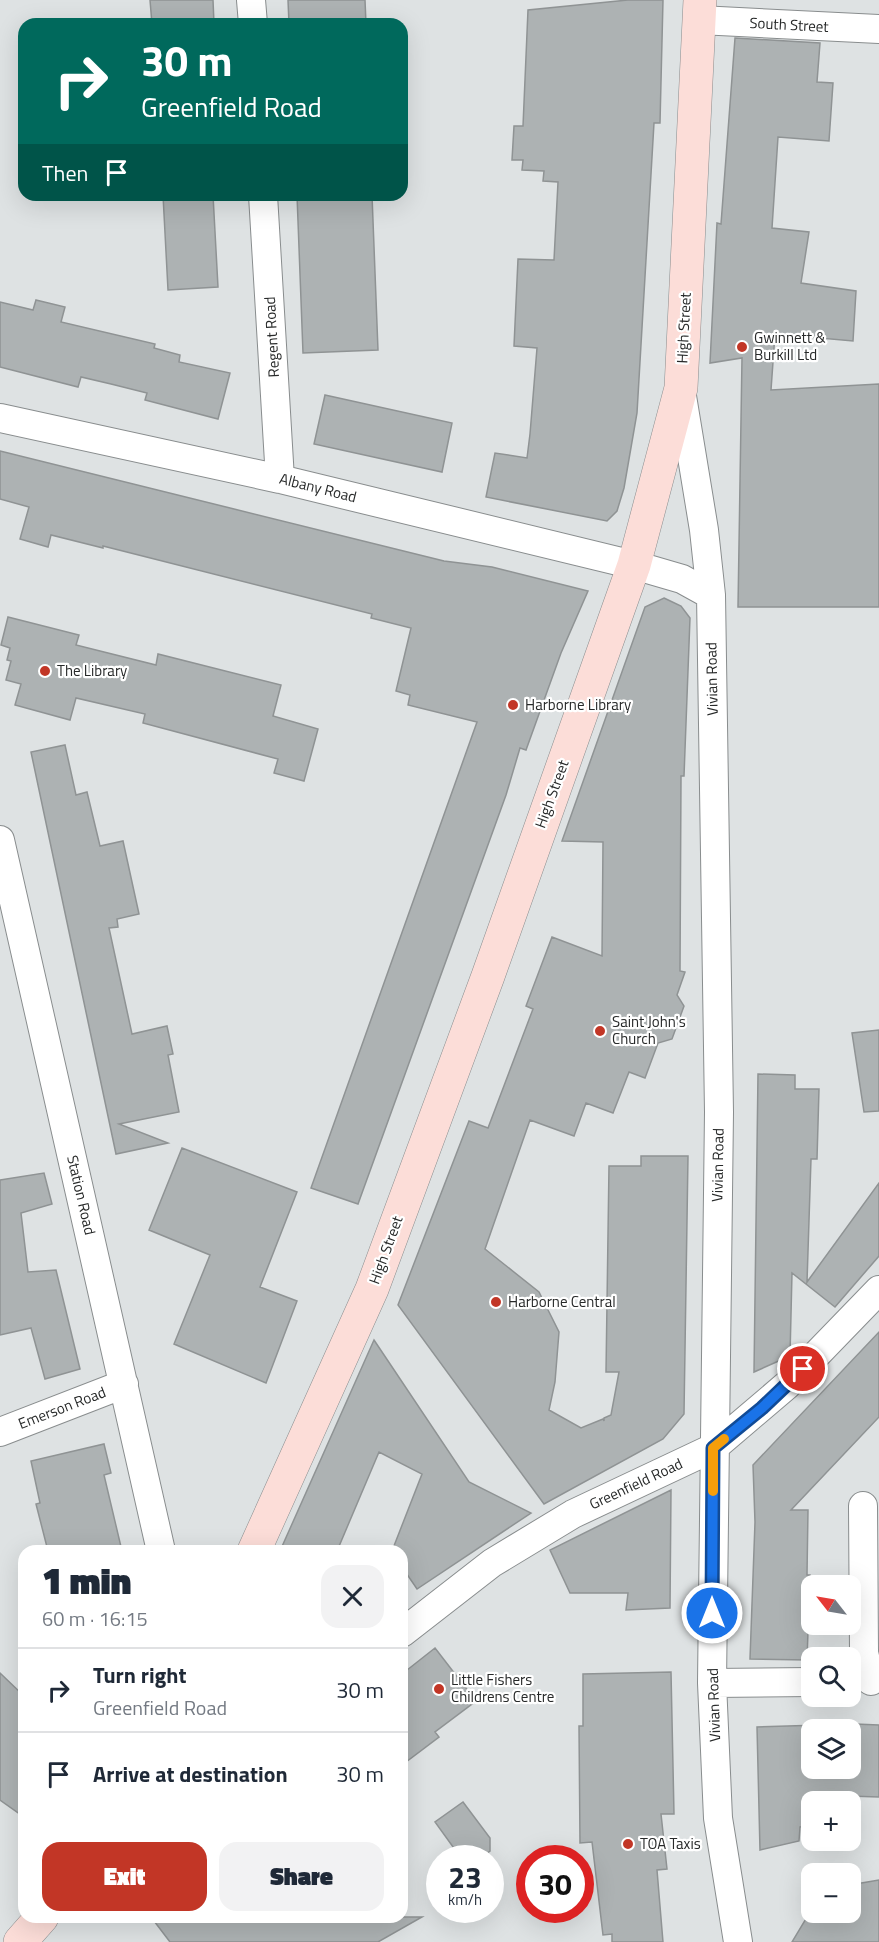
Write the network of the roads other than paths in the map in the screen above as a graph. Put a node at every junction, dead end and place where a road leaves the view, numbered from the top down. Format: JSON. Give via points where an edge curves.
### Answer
{"nodes":[{"id":1,"x":252,"y":0,"type":"edge"},
{"id":2,"x":700,"y":10,"type":"edge"},
{"id":3,"x":253,"y":18,"type":"edge"},
{"id":4,"x":879,"y":29,"type":"edge"},
{"id":5,"x":263,"y":201,"type":"edge"},
{"id":6,"x":681,"y":388,"type":"junction"},
{"id":7,"x":0,"y":418,"type":"edge"},
{"id":8,"x":280,"y":479,"type":"junction"},
{"id":9,"x":634,"y":565,"type":"junction"},
{"id":10,"x":711,"y":595,"type":"junction"},
{"id":11,"x":0,"y":840,"type":"edge"},
{"id":12,"x":7,"y":903,"type":"edge"},
{"id":13,"x":879,"y":1290,"type":"edge"},
{"id":14,"x":124,"y":1384,"type":"junction"},
{"id":15,"x":0,"y":1432,"type":"edge"},
{"id":16,"x":713,"y":1448,"type":"junction"},
{"id":17,"x":863,"y":1506,"type":"dead end"},
{"id":18,"x":160,"y":1545,"type":"edge"},
{"id":19,"x":257,"y":1545,"type":"edge"},
{"id":20,"x":408,"y":1628,"type":"edge"},
{"id":21,"x":801,"y":1682,"type":"edge"},
{"id":22,"x":712,"y":1683,"type":"junction"},
{"id":23,"x":867,"y":1684,"type":"edge"},
{"id":24,"x":37,"y":1923,"type":"edge"},
{"id":25,"x":20,"y":1942,"type":"edge"},
{"id":26,"x":738,"y":1942,"type":"edge"}],
"edges":[{"from":1,"to":3,"type":"street"},
{"from":2,"to":4,"type":"street","name":"South Street"},
{"from":2,"to":6,"type":"main road","name":"High Street"},
{"from":5,"to":8,"type":"street","name":"Regent Road"},
{"from":6,"to":9,"type":"main road","name":"High Street"},
{"from":6,"to":10,"type":"street","name":"Vivian Road"},
{"from":7,"to":8,"type":"street","name":"Albany Road"},
{"from":8,"to":9,"type":"street","name":"Albany Road"},
{"from":9,"to":10,"type":"street","name":"Albany Road","via":[[682,579]]},
{"from":9,"to":19,"type":"main road","name":"High Street","via":[[372,1288]]},
{"from":10,"to":16,"type":"street","name":"Vivian Road","via":[[719,1112]]},
{"from":11,"to":12,"type":"street","name":"Station Road"},
{"from":12,"to":14,"type":"street","name":"Station Road"},
{"from":13,"to":16,"type":"street","name":"Greenfield Road","via":[[787,1385]]},
{"from":14,"to":15,"type":"street","name":"Emerson Road"},
{"from":14,"to":18,"type":"street","name":"Station Road"},
{"from":16,"to":20,"type":"street","name":"Greenfield Road","via":[[573,1514],[492,1563]]},
{"from":16,"to":22,"type":"street","name":"Vivian Road"},
{"from":17,"to":23,"type":"street"},
{"from":21,"to":22,"type":"street"},
{"from":22,"to":26,"type":"street","name":"Vivian Road","via":[[718,1818]]},
{"from":24,"to":25,"type":"main road"}]}
